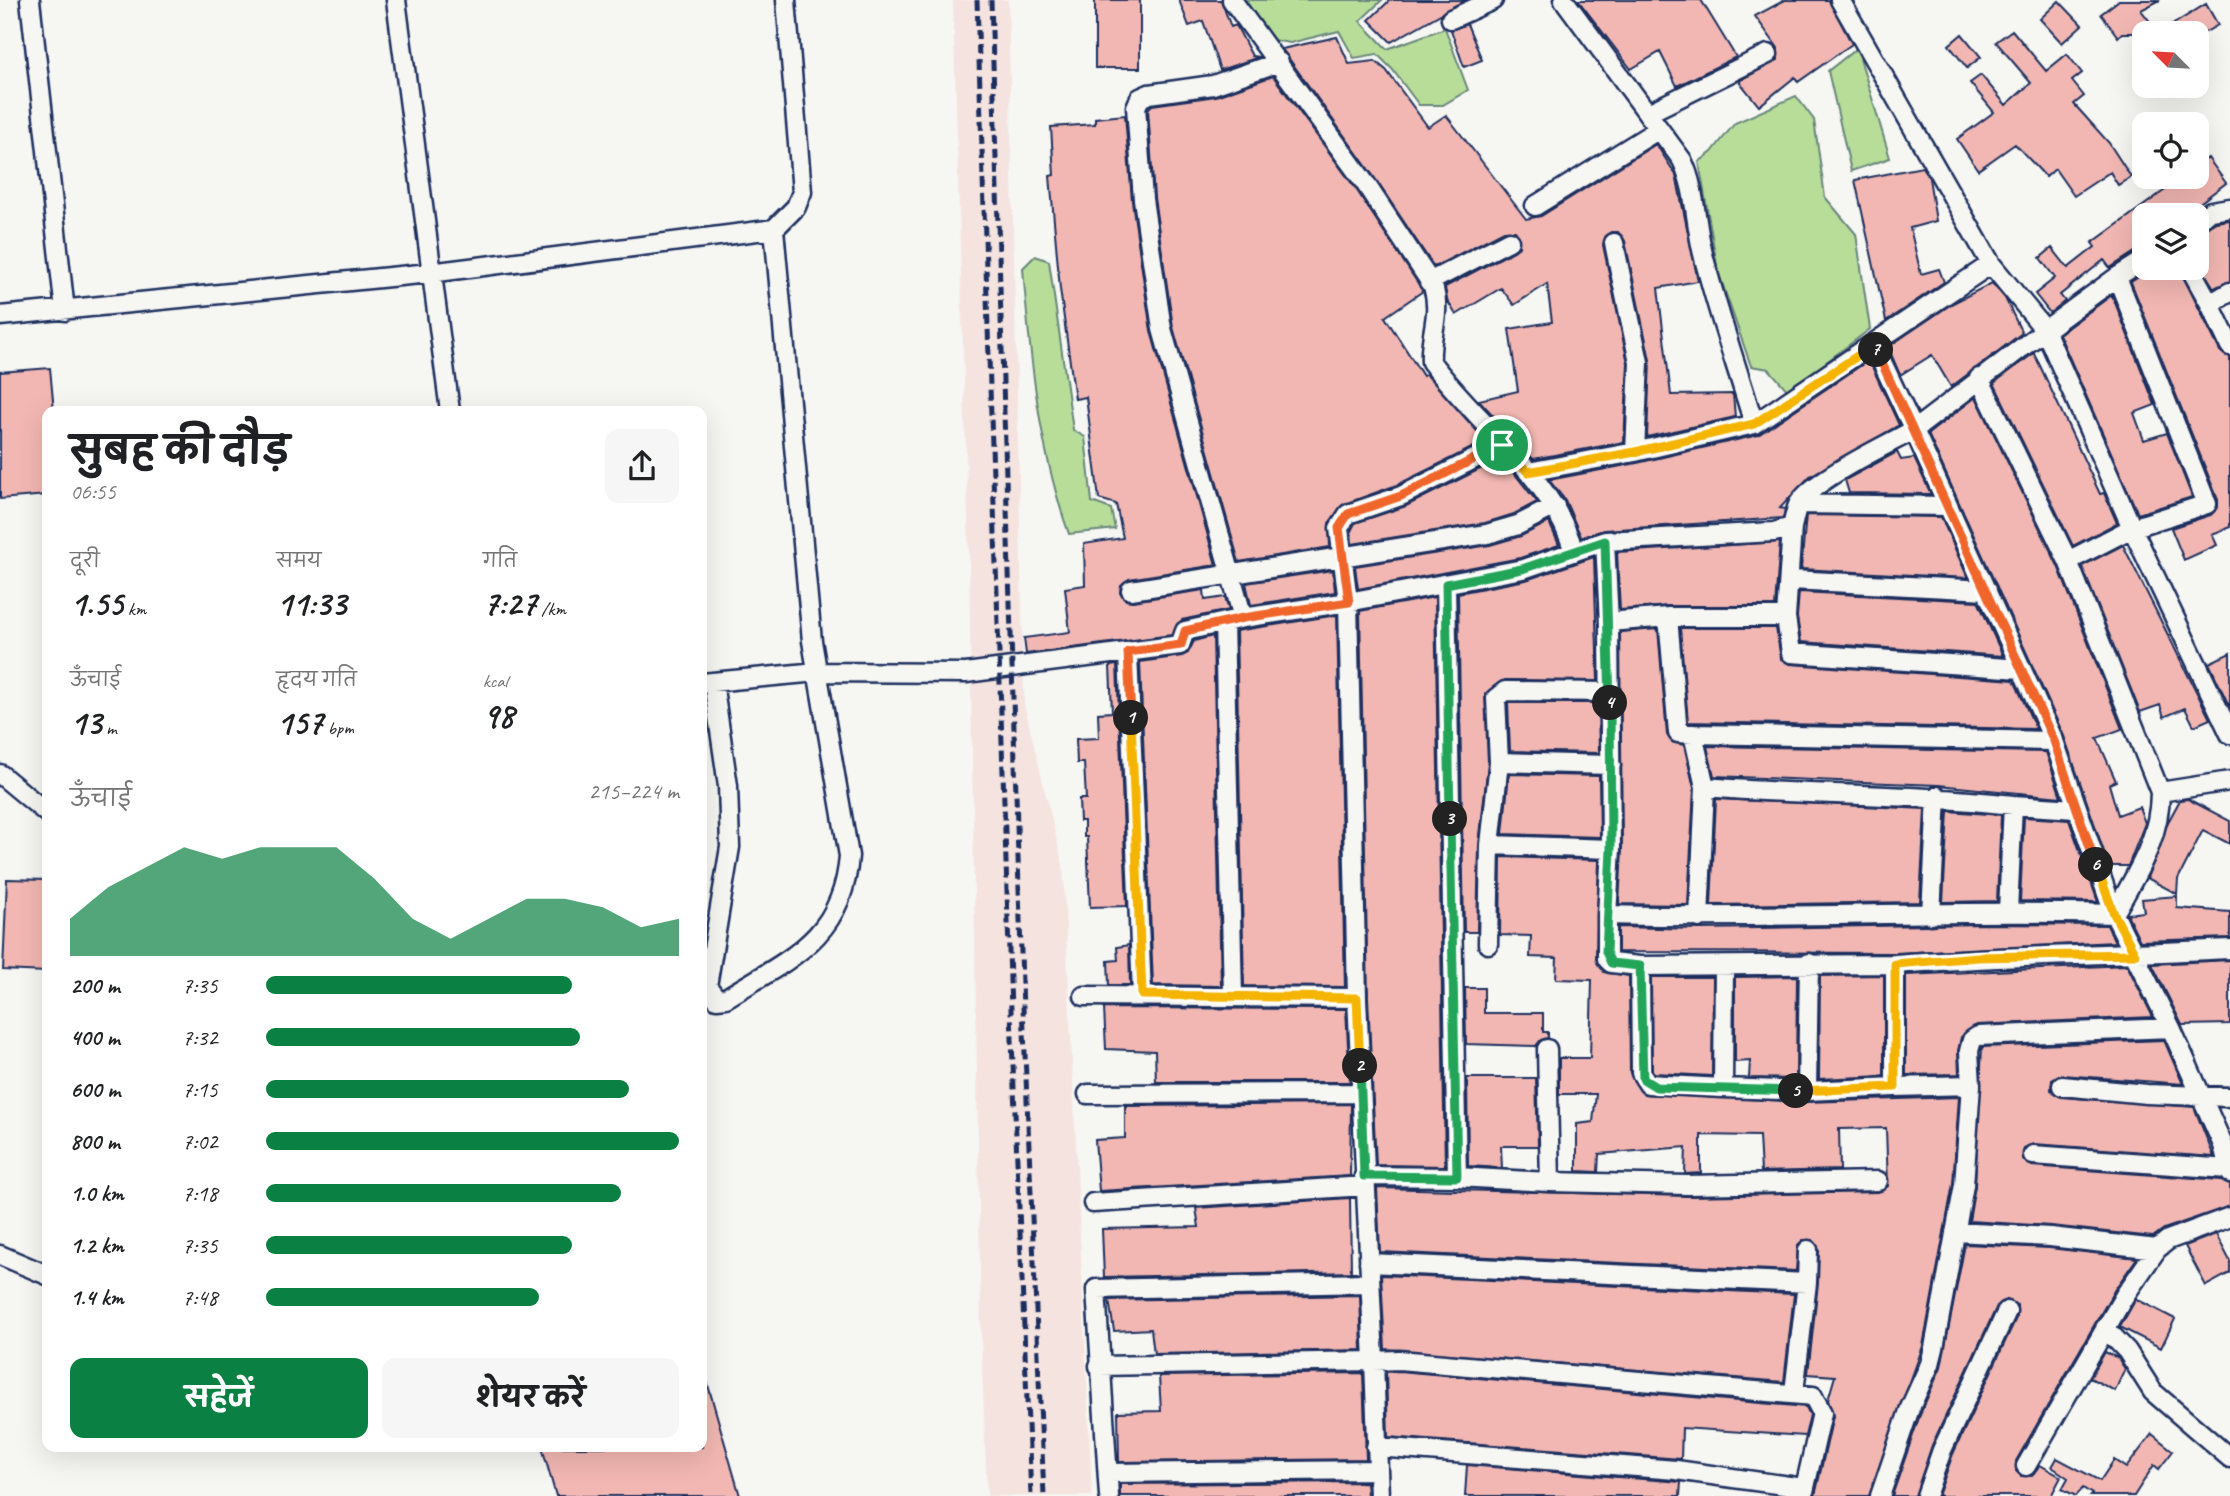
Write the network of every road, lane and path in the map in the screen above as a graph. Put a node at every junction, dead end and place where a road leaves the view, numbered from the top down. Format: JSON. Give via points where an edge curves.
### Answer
{"nodes":[{"id":1,"x":30,"y":0,"type":"edge"},
{"id":2,"x":396,"y":0,"type":"edge"},
{"id":3,"x":786,"y":0,"type":"edge"},
{"id":4,"x":1232,"y":0,"type":"edge"},
{"id":5,"x":1493,"y":0,"type":"edge"},
{"id":6,"x":1564,"y":0,"type":"edge"},
{"id":7,"x":1840,"y":0,"type":"edge"},
{"id":8,"x":1451,"y":19,"type":"dead end"},
{"id":9,"x":1768,"y":54,"type":"dead end"},
{"id":10,"x":1279,"y":62,"type":"junction"},
{"id":11,"x":1648,"y":113,"type":"junction"},
{"id":12,"x":1660,"y":129,"type":"junction"},
{"id":13,"x":1535,"y":206,"type":"dead end"},
{"id":14,"x":2230,"y":208,"type":"edge"},
{"id":15,"x":2209,"y":213,"type":"edge"},
{"id":16,"x":774,"y":229,"type":"junction"},
{"id":17,"x":1509,"y":241,"type":"dead end"},
{"id":18,"x":1614,"y":243,"type":"dead end"},
{"id":19,"x":1991,"y":264,"type":"junction"},
{"id":20,"x":2132,"y":267,"type":"edge"},
{"id":21,"x":430,"y":273,"type":"junction"},
{"id":22,"x":2116,"y":277,"type":"junction"},
{"id":23,"x":2197,"y":280,"type":"edge"},
{"id":24,"x":1429,"y":282,"type":"junction"},
{"id":25,"x":2230,"y":292,"type":"edge"},
{"id":26,"x":2210,"y":304,"type":"junction"},
{"id":27,"x":65,"y":311,"type":"junction"},
{"id":28,"x":0,"y":316,"type":"edge"},
{"id":29,"x":2045,"y":330,"type":"junction"},
{"id":30,"x":1874,"y":345,"type":"junction"},
{"id":31,"x":2230,"y":346,"type":"edge"},
{"id":32,"x":1979,"y":378,"type":"junction"},
{"id":33,"x":449,"y":406,"type":"edge"},
{"id":34,"x":1754,"y":424,"type":"junction"},
{"id":35,"x":1914,"y":430,"type":"junction"},
{"id":36,"x":1502,"y":445,"type":"junction"},
{"id":37,"x":1635,"y":452,"type":"junction"},
{"id":38,"x":1528,"y":472,"type":"junction"},
{"id":39,"x":1799,"y":503,"type":"junction"},
{"id":40,"x":1555,"y":506,"type":"junction"},
{"id":41,"x":1948,"y":506,"type":"junction"},
{"id":42,"x":1792,"y":527,"type":"junction"},
{"id":43,"x":2132,"y":528,"type":"junction"},
{"id":44,"x":1605,"y":541,"type":"junction"},
{"id":45,"x":1574,"y":552,"type":"junction"},
{"id":46,"x":1343,"y":555,"type":"junction"},
{"id":47,"x":2068,"y":561,"type":"junction"},
{"id":48,"x":1232,"y":576,"type":"junction"},
{"id":49,"x":1791,"y":580,"type":"junction"},
{"id":50,"x":1446,"y":584,"type":"junction"},
{"id":51,"x":1131,"y":590,"type":"dead end"},
{"id":52,"x":1987,"y":590,"type":"junction"},
{"id":53,"x":1349,"y":602,"type":"junction"},
{"id":54,"x":1668,"y":617,"type":"junction"},
{"id":55,"x":1786,"y":617,"type":"junction"},
{"id":56,"x":1243,"y":618,"type":"junction"},
{"id":57,"x":1224,"y":622,"type":"junction"},
{"id":58,"x":1609,"y":622,"type":"junction"},
{"id":59,"x":1128,"y":652,"type":"junction"},
{"id":60,"x":2021,"y":669,"type":"junction"},
{"id":61,"x":817,"y":672,"type":"junction"},
{"id":62,"x":708,"y":682,"type":"edge"},
{"id":63,"x":1610,"y":692,"type":"junction"},
{"id":64,"x":1693,"y":734,"type":"junction"},
{"id":65,"x":2230,"y":734,"type":"edge"},
{"id":66,"x":2054,"y":741,"type":"junction"},
{"id":67,"x":1499,"y":762,"type":"junction"},
{"id":68,"x":1611,"y":765,"type":"junction"},
{"id":69,"x":0,"y":775,"type":"edge"},
{"id":70,"x":2230,"y":781,"type":"edge"},
{"id":71,"x":1705,"y":787,"type":"junction"},
{"id":72,"x":2160,"y":792,"type":"junction"},
{"id":73,"x":1937,"y":796,"type":"junction"},
{"id":74,"x":2012,"y":805,"type":"junction"},
{"id":75,"x":42,"y":809,"type":"edge"},
{"id":76,"x":2076,"y":809,"type":"junction"},
{"id":77,"x":1490,"y":845,"type":"junction"},
{"id":78,"x":1611,"y":849,"type":"junction"},
{"id":79,"x":2008,"y":911,"type":"junction"},
{"id":80,"x":2114,"y":914,"type":"junction"},
{"id":81,"x":1607,"y":915,"type":"junction"},
{"id":82,"x":1931,"y":915,"type":"junction"},
{"id":83,"x":1699,"y":918,"type":"junction"},
{"id":84,"x":1488,"y":944,"type":"dead end"},
{"id":85,"x":2230,"y":949,"type":"edge"},
{"id":86,"x":2135,"y":954,"type":"junction"},
{"id":87,"x":1809,"y":963,"type":"junction"},
{"id":88,"x":1895,"y":964,"type":"junction"},
{"id":89,"x":1640,"y":966,"type":"junction"},
{"id":90,"x":1724,"y":966,"type":"junction"},
{"id":91,"x":1142,"y":995,"type":"junction"},
{"id":92,"x":1084,"y":996,"type":"dead end"},
{"id":93,"x":1233,"y":996,"type":"junction"},
{"id":94,"x":1357,"y":998,"type":"junction"},
{"id":95,"x":2171,"y":1028,"type":"junction"},
{"id":96,"x":1547,"y":1049,"type":"dead end"},
{"id":97,"x":1971,"y":1085,"type":"junction"},
{"id":98,"x":2062,"y":1086,"type":"dead end"},
{"id":99,"x":1895,"y":1087,"type":"junction"},
{"id":100,"x":1723,"y":1088,"type":"junction"},
{"id":101,"x":1807,"y":1091,"type":"junction"},
{"id":102,"x":1361,"y":1093,"type":"junction"},
{"id":103,"x":1088,"y":1094,"type":"dead end"},
{"id":104,"x":2199,"y":1095,"type":"junction"},
{"id":105,"x":2230,"y":1097,"type":"edge"},
{"id":106,"x":2033,"y":1155,"type":"dead end"},
{"id":107,"x":2229,"y":1171,"type":"edge"},
{"id":108,"x":1457,"y":1177,"type":"junction"},
{"id":109,"x":1365,"y":1181,"type":"junction"},
{"id":110,"x":1878,"y":1181,"type":"dead end"},
{"id":111,"x":1550,"y":1182,"type":"junction"},
{"id":112,"x":1093,"y":1203,"type":"dead end"},
{"id":113,"x":2230,"y":1217,"type":"edge"},
{"id":114,"x":1955,"y":1232,"type":"junction"},
{"id":115,"x":2157,"y":1249,"type":"junction"},
{"id":116,"x":1808,"y":1250,"type":"dead end"},
{"id":117,"x":0,"y":1255,"type":"edge"},
{"id":118,"x":1369,"y":1263,"type":"junction"},
{"id":119,"x":42,"y":1273,"type":"edge"},
{"id":120,"x":1370,"y":1283,"type":"junction"},
{"id":121,"x":1807,"y":1283,"type":"junction"},
{"id":122,"x":2007,"y":1311,"type":"dead end"},
{"id":123,"x":2105,"y":1328,"type":"junction"},
{"id":124,"x":1374,"y":1361,"type":"junction"},
{"id":125,"x":1099,"y":1366,"type":"junction"},
{"id":126,"x":1794,"y":1392,"type":"junction"},
{"id":127,"x":1376,"y":1447,"type":"junction"},
{"id":128,"x":2230,"y":1458,"type":"edge"},
{"id":129,"x":2026,"y":1466,"type":"dead end"},
{"id":130,"x":1378,"y":1470,"type":"junction"},
{"id":131,"x":1109,"y":1473,"type":"junction"},
{"id":132,"x":1804,"y":1492,"type":"edge"},
{"id":133,"x":1109,"y":1496,"type":"edge"},
{"id":134,"x":1379,"y":1496,"type":"edge"},
{"id":135,"x":1881,"y":1496,"type":"edge"},
{"id":136,"x":1926,"y":1496,"type":"edge"}],
"edges":[{"from":1,"to":27,"type":"street"},
{"from":2,"to":21,"type":"street"},
{"from":3,"to":16,"type":"street","via":[[802,192],[796,207]]},
{"from":4,"to":10,"type":"street"},
{"from":5,"to":8,"type":"street"},
{"from":6,"to":11,"type":"street"},
{"from":7,"to":19,"type":"street"},
{"from":9,"to":11,"type":"street"},
{"from":10,"to":24,"type":"street"},
{"from":10,"to":48,"type":"street","via":[[1213,85],[1149,94],[1140,98],[1136,107],[1143,199],[1162,329]]},
{"from":11,"to":12,"type":"street"},
{"from":12,"to":13,"type":"street"},
{"from":12,"to":34,"type":"street","via":[[1689,175],[1710,283]]},
{"from":14,"to":15,"type":"street"},
{"from":16,"to":21,"type":"street"},
{"from":16,"to":61,"type":"street"},
{"from":17,"to":24,"type":"street"},
{"from":18,"to":37,"type":"street","via":[[1639,362]]},
{"from":19,"to":29,"type":"street"},
{"from":19,"to":30,"type":"street"},
{"from":20,"to":22,"type":"street"},
{"from":21,"to":27,"type":"street"},
{"from":21,"to":33,"type":"street"},
{"from":22,"to":29,"type":"street"},
{"from":22,"to":43,"type":"street","via":[[2207,504]]},
{"from":23,"to":26,"type":"street"},
{"from":24,"to":36,"type":"street","via":[[1438,304],[1431,362]]},
{"from":25,"to":26,"type":"street"},
{"from":26,"to":31,"type":"street"},
{"from":27,"to":28,"type":"street"},
{"from":29,"to":32,"type":"street"},
{"from":29,"to":43,"type":"street"},
{"from":30,"to":34,"type":"street"},
{"from":30,"to":35,"type":"street"},
{"from":32,"to":35,"type":"street"},
{"from":32,"to":47,"type":"street"},
{"from":34,"to":37,"type":"street"},
{"from":35,"to":39,"type":"street","via":[[1834,474]]},
{"from":35,"to":41,"type":"street"},
{"from":36,"to":38,"type":"street"},
{"from":36,"to":46,"type":"street","via":[[1401,496],[1348,514],[1339,528]]},
{"from":37,"to":38,"type":"street"},
{"from":38,"to":40,"type":"street"},
{"from":39,"to":41,"type":"street"},
{"from":39,"to":42,"type":"street"},
{"from":40,"to":45,"type":"street"},
{"from":40,"to":46,"type":"street","via":[[1487,534]]},
{"from":41,"to":52,"type":"street"},
{"from":42,"to":44,"type":"street","via":[[1774,532]]},
{"from":42,"to":49,"type":"street"},
{"from":43,"to":47,"type":"street"},
{"from":43,"to":65,"type":"street"},
{"from":44,"to":45,"type":"street"},
{"from":44,"to":58,"type":"street"},
{"from":45,"to":50,"type":"street","via":[[1522,569]]},
{"from":46,"to":48,"type":"street"},
{"from":46,"to":53,"type":"street"},
{"from":47,"to":72,"type":"street"},
{"from":48,"to":51,"type":"street"},
{"from":48,"to":56,"type":"street"},
{"from":49,"to":52,"type":"street"},
{"from":49,"to":55,"type":"street"},
{"from":50,"to":53,"type":"street"},
{"from":50,"to":108,"type":"street"},
{"from":52,"to":60,"type":"street"},
{"from":53,"to":56,"type":"street"},
{"from":53,"to":94,"type":"street"},
{"from":54,"to":55,"type":"street"},
{"from":54,"to":58,"type":"street"},
{"from":54,"to":64,"type":"street","via":[[1678,733]]},
{"from":55,"to":60,"type":"street","via":[[1791,653]]},
{"from":56,"to":57,"type":"street"},
{"from":57,"to":59,"type":"street","via":[[1185,631],[1181,645]]},
{"from":57,"to":93,"type":"street"},
{"from":58,"to":63,"type":"street"},
{"from":59,"to":61,"type":"street","via":[[965,673]]},
{"from":59,"to":91,"type":"street"},
{"from":60,"to":66,"type":"street"},
{"from":61,"to":62,"type":"street"},
{"from":61,"to":62,"type":"street","via":[[849,856],[839,906],[815,939],[726,998],[717,999],[707,985],[730,847],[728,786]]},
{"from":63,"to":67,"type":"street","via":[[1500,693],[1495,705]]},
{"from":63,"to":68,"type":"street"},
{"from":64,"to":66,"type":"street"},
{"from":64,"to":71,"type":"street"},
{"from":66,"to":76,"type":"street"},
{"from":67,"to":68,"type":"street"},
{"from":67,"to":77,"type":"street"},
{"from":68,"to":78,"type":"street"},
{"from":69,"to":75,"type":"street"},
{"from":70,"to":72,"type":"street"},
{"from":71,"to":73,"type":"street","via":[[1791,795]]},
{"from":71,"to":83,"type":"street"},
{"from":72,"to":80,"type":"street","via":[[2153,843]]},
{"from":73,"to":74,"type":"street"},
{"from":73,"to":82,"type":"street"},
{"from":74,"to":76,"type":"street"},
{"from":74,"to":79,"type":"street"},
{"from":76,"to":80,"type":"street"},
{"from":77,"to":78,"type":"street"},
{"from":77,"to":84,"type":"street"},
{"from":78,"to":81,"type":"street"},
{"from":79,"to":80,"type":"street"},
{"from":79,"to":82,"type":"street"},
{"from":80,"to":86,"type":"street"},
{"from":81,"to":83,"type":"street"},
{"from":81,"to":89,"type":"street","via":[[1607,959]]},
{"from":82,"to":83,"type":"street"},
{"from":85,"to":86,"type":"street"},
{"from":86,"to":88,"type":"street","via":[[1978,957]]},
{"from":86,"to":95,"type":"street"},
{"from":87,"to":88,"type":"street"},
{"from":87,"to":90,"type":"street"},
{"from":87,"to":101,"type":"street"},
{"from":88,"to":99,"type":"street"},
{"from":89,"to":90,"type":"street"},
{"from":89,"to":100,"type":"street","via":[[1643,1079],[1656,1087]]},
{"from":90,"to":100,"type":"street"},
{"from":91,"to":92,"type":"street"},
{"from":91,"to":93,"type":"street"},
{"from":93,"to":94,"type":"street"},
{"from":94,"to":102,"type":"street"},
{"from":95,"to":97,"type":"street","via":[[1978,1036],[1969,1051]]},
{"from":95,"to":104,"type":"street"},
{"from":96,"to":111,"type":"street"},
{"from":97,"to":99,"type":"street"},
{"from":97,"to":114,"type":"street","via":[[1964,1185]]},
{"from":98,"to":104,"type":"street"},
{"from":99,"to":101,"type":"street"},
{"from":100,"to":101,"type":"street"},
{"from":102,"to":103,"type":"street"},
{"from":102,"to":109,"type":"street"},
{"from":104,"to":105,"type":"street"},
{"from":104,"to":107,"type":"street","via":[[2223,1145]]},
{"from":106,"to":107,"type":"street"},
{"from":108,"to":109,"type":"street"},
{"from":108,"to":111,"type":"street"},
{"from":109,"to":112,"type":"street"},
{"from":109,"to":118,"type":"street"},
{"from":110,"to":111,"type":"street"},
{"from":113,"to":115,"type":"street","via":[[2168,1240]]},
{"from":114,"to":115,"type":"street"},
{"from":114,"to":135,"type":"street","via":[[1930,1364]]},
{"from":115,"to":123,"type":"street"},
{"from":116,"to":121,"type":"street"},
{"from":117,"to":119,"type":"street"},
{"from":118,"to":120,"type":"street"},
{"from":118,"to":121,"type":"street"},
{"from":120,"to":124,"type":"street"},
{"from":120,"to":125,"type":"street","via":[[1097,1289]]},
{"from":121,"to":126,"type":"street"},
{"from":122,"to":136,"type":"street","via":[[1941,1450]]},
{"from":123,"to":128,"type":"street","via":[[2127,1351],[2153,1392]]},
{"from":123,"to":129,"type":"street"},
{"from":124,"to":125,"type":"street"},
{"from":124,"to":126,"type":"street"},
{"from":124,"to":127,"type":"street"},
{"from":125,"to":131,"type":"street"},
{"from":126,"to":132,"type":"street","via":[[1813,1396],[1822,1413]]},
{"from":127,"to":130,"type":"street"},
{"from":127,"to":132,"type":"street","via":[[1676,1470]]},
{"from":130,"to":131,"type":"street"},
{"from":130,"to":134,"type":"street"},
{"from":131,"to":133,"type":"street"}]}
